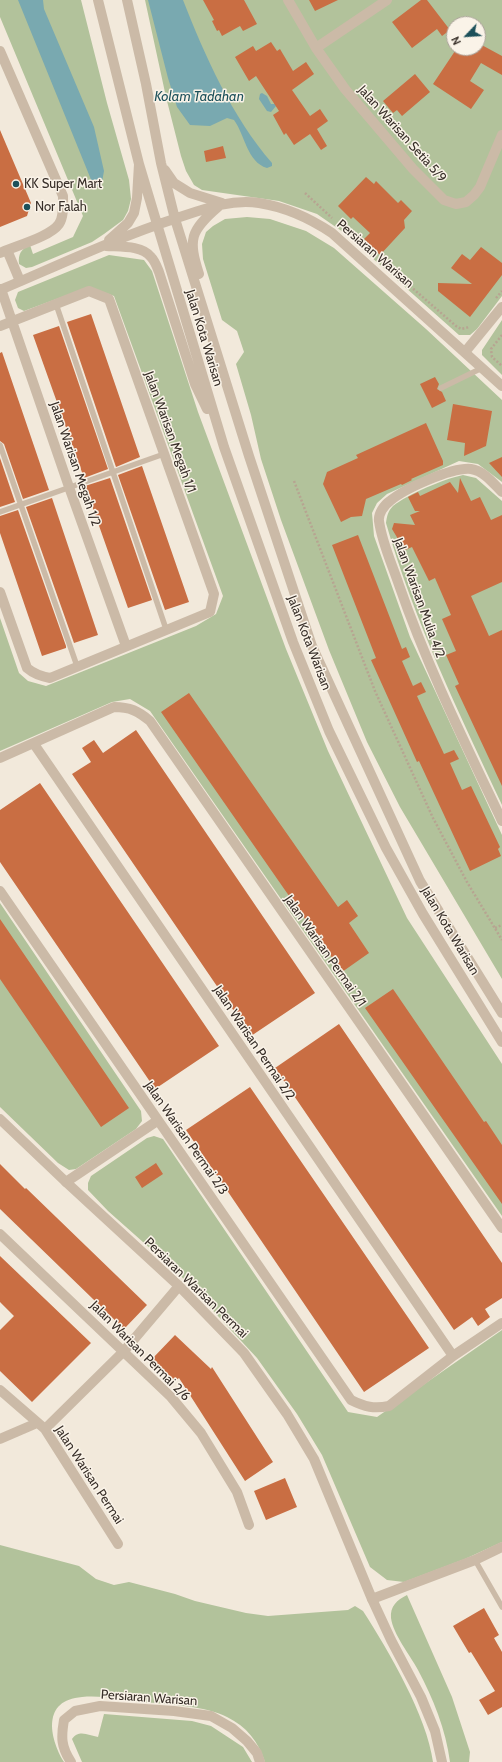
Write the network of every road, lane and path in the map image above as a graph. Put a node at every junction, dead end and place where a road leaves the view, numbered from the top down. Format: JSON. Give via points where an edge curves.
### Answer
{"nodes":[{"id":1,"x":98,"y":0,"type":"edge"},
{"id":2,"x":127,"y":0,"type":"edge"},
{"id":3,"x":288,"y":0,"type":"edge"},
{"id":4,"x":387,"y":0,"type":"edge"},
{"id":5,"x":316,"y":48,"type":"junction"},
{"id":6,"x":0,"y":51,"type":"edge"},
{"id":7,"x":502,"y":135,"type":"edge"},
{"id":8,"x":139,"y":164,"type":"junction"},
{"id":9,"x":161,"y":164,"type":"junction"},
{"id":10,"x":305,"y":192,"type":"dead end"},
{"id":11,"x":223,"y":203,"type":"junction"},
{"id":12,"x":175,"y":219,"type":"junction"},
{"id":13,"x":333,"y":219,"type":"dead end"},
{"id":14,"x":157,"y":225,"type":"junction"},
{"id":15,"x":102,"y":246,"type":"junction"},
{"id":16,"x":3,"y":251,"type":"edge"},
{"id":17,"x":390,"y":268,"type":"dead end"},
{"id":18,"x":20,"y":281,"type":"junction"},
{"id":19,"x":0,"y":290,"type":"edge"},
{"id":20,"x":502,"y":290,"type":"edge"},
{"id":21,"x":56,"y":304,"type":"junction"},
{"id":22,"x":498,"y":304,"type":"edge"},
{"id":23,"x":12,"y":321,"type":"junction"},
{"id":24,"x":473,"y":325,"type":"dead end"},
{"id":25,"x":0,"y":326,"type":"edge"},
{"id":26,"x":502,"y":336,"type":"edge"},
{"id":27,"x":465,"y":352,"type":"junction"},
{"id":28,"x":502,"y":366,"type":"edge"},
{"id":29,"x":482,"y":368,"type":"junction"},
{"id":30,"x":502,"y":386,"type":"edge"},
{"id":31,"x":441,"y":388,"type":"dead end"},
{"id":32,"x":0,"y":445,"type":"edge"},
{"id":33,"x":224,"y":447,"type":"junction"},
{"id":34,"x":164,"y":454,"type":"junction"},
{"id":35,"x":249,"y":456,"type":"junction"},
{"id":36,"x":113,"y":472,"type":"junction"},
{"id":37,"x":294,"y":481,"type":"dead end"},
{"id":38,"x":69,"y":487,"type":"junction"},
{"id":39,"x":502,"y":492,"type":"edge"},
{"id":40,"x":20,"y":505,"type":"junction"},
{"id":41,"x":0,"y":512,"type":"edge"},
{"id":42,"x":0,"y":592,"type":"edge"},
{"id":43,"x":166,"y":629,"type":"junction"},
{"id":44,"x":126,"y":646,"type":"junction"},
{"id":45,"x":77,"y":666,"type":"junction"},
{"id":46,"x":34,"y":744,"type":"junction"},
{"id":47,"x":0,"y":758,"type":"edge"},
{"id":48,"x":502,"y":821,"type":"edge"},
{"id":49,"x":0,"y":891,"type":"edge"},
{"id":50,"x":502,"y":925,"type":"edge"},
{"id":51,"x":495,"y":928,"type":"junction"},
{"id":52,"x":502,"y":940,"type":"edge"},
{"id":53,"x":502,"y":1012,"type":"edge"},
{"id":54,"x":502,"y":1042,"type":"edge"},
{"id":55,"x":0,"y":1119,"type":"edge"},
{"id":56,"x":157,"y":1121,"type":"junction"},
{"id":57,"x":66,"y":1182,"type":"junction"},
{"id":58,"x":502,"y":1228,"type":"edge"},
{"id":59,"x":0,"y":1234,"type":"edge"},
{"id":60,"x":179,"y":1286,"type":"junction"},
{"id":61,"x":502,"y":1323,"type":"edge"},
{"id":62,"x":124,"y":1351,"type":"junction"},
{"id":63,"x":453,"y":1356,"type":"junction"},
{"id":64,"x":0,"y":1390,"type":"edge"},
{"id":65,"x":41,"y":1426,"type":"junction"},
{"id":66,"x":0,"y":1439,"type":"edge"},
{"id":67,"x":249,"y":1526,"type":"dead end"},
{"id":68,"x":118,"y":1544,"type":"dead end"},
{"id":69,"x":502,"y":1547,"type":"edge"},
{"id":70,"x":475,"y":1560,"type":"junction"},
{"id":71,"x":372,"y":1599,"type":"junction"},
{"id":72,"x":502,"y":1607,"type":"edge"},
{"id":73,"x":71,"y":1762,"type":"edge"},
{"id":74,"x":260,"y":1762,"type":"edge"},
{"id":75,"x":442,"y":1762,"type":"edge"}],
"edges":[{"from":1,"to":8,"type":"street"},
{"from":2,"to":9,"type":"street","name":"Jalan Kota Warisan"},
{"from":3,"to":5,"type":"street","name":"Jalan Warisan Setia 5/9"},
{"from":4,"to":5,"type":"street"},
{"from":5,"to":7,"type":"street","name":"Jalan Warisan Setia 5/9","via":[[370,120],[414,169],[450,203],[466,202],[480,187]]},
{"from":6,"to":16,"type":"street","via":[[63,196],[60,223],[50,232]]},
{"from":8,"to":14,"type":"street"},
{"from":8,"to":15,"type":"street","via":[[138,198],[134,213],[128,223]]},
{"from":9,"to":11,"type":"street","via":[[174,183],[190,193]]},
{"from":9,"to":12,"type":"street","name":"Jalan Kota Warisan"},
{"from":10,"to":13,"type":"path"},
{"from":11,"to":12,"type":"street","name":"Persiaran Warisan"},
{"from":11,"to":27,"type":"street","name":"Persiaran Warisan","via":[[260,203],[281,208],[320,225],[342,240]]},
{"from":11,"to":35,"type":"street","via":[[197,228],[194,233],[193,249],[232,379]]},
{"from":12,"to":14,"type":"street","name":"Persiaran Warisan"},
{"from":12,"to":35,"type":"street","name":"Jalan Kota Warisan"},
{"from":14,"to":15,"type":"street","name":"Persiaran Warisan"},
{"from":14,"to":33,"type":"street","name":"Jalan Kota Warisan"},
{"from":15,"to":18,"type":"street","name":"Persiaran Warisan"},
{"from":15,"to":33,"type":"street","via":[[137,250],[152,257],[195,384]]},
{"from":16,"to":18,"type":"street"},
{"from":17,"to":24,"type":"path","via":[[456,326],[461,329]]},
{"from":18,"to":19,"type":"street"},
{"from":19,"to":23,"type":"street","name":"Jalan Warisan Megah 1/2"},
{"from":20,"to":22,"type":"path"},
{"from":21,"to":23,"type":"street"},
{"from":21,"to":34,"type":"street","name":"Jalan Warisan Megah 1/1","via":[[89,292],[109,299]]},
{"from":21,"to":36,"type":"lane"},
{"from":22,"to":27,"type":"street"},
{"from":23,"to":25,"type":"street"},
{"from":23,"to":38,"type":"street","name":"Jalan Warisan Megah 1/2"},
{"from":26,"to":28,"type":"path","via":[[491,349],[492,357]]},
{"from":27,"to":29,"type":"street","name":"Persiaran Warisan"},
{"from":29,"to":30,"type":"street","name":"Persiaran Warisan"},
{"from":29,"to":31,"type":"lane"},
{"from":32,"to":40,"type":"lane"},
{"from":33,"to":54,"type":"street","name":"Jalan Kota Warisan","via":[[293,642],[329,731],[386,848]]},
{"from":34,"to":36,"type":"lane"},
{"from":34,"to":43,"type":"street","name":"Jalan Warisan Megah 1/1","via":[[214,594],[210,612]]},
{"from":35,"to":53,"type":"street","name":"Jalan Kota Warisan","via":[[316,653],[420,881]]},
{"from":36,"to":38,"type":"lane"},
{"from":36,"to":43,"type":"lane"},
{"from":37,"to":51,"type":"path","via":[[375,691],[434,818],[467,882]]},
{"from":38,"to":40,"type":"lane"},
{"from":38,"to":44,"type":"street","name":"Jalan Warisan Megah 1/2"},
{"from":39,"to":48,"type":"street","name":"Jalan Warisan Mulia 4/2","via":[[486,475],[472,469],[457,469],[389,501],[378,519],[414,630]]},
{"from":40,"to":41,"type":"lane"},
{"from":40,"to":45,"type":"lane"},
{"from":42,"to":45,"type":"street","via":[[27,668],[32,673],[50,678]]},
{"from":43,"to":44,"type":"street"},
{"from":44,"to":45,"type":"street"},
{"from":46,"to":47,"type":"street"},
{"from":46,"to":58,"type":"street","name":"Jalan Warisan Permai 2/1","via":[[114,707],[128,707],[150,721]]},
{"from":46,"to":63,"type":"street","name":"Jalan Warisan Permai 2/2"},
{"from":49,"to":56,"type":"street","name":"Jalan Warisan Permai 2/3"},
{"from":50,"to":51,"type":"path"},
{"from":51,"to":52,"type":"path"},
{"from":55,"to":57,"type":"street","name":"Persiaran Warisan Permai"},
{"from":56,"to":57,"type":"street"},
{"from":56,"to":63,"type":"street","name":"Jalan Warisan Permai 2/3","via":[[351,1400],[377,1408],[389,1406]]},
{"from":57,"to":60,"type":"street","name":"Persiaran Warisan Permai"},
{"from":59,"to":62,"type":"street","name":"Jalan Warisan Permai 2/6"},
{"from":60,"to":62,"type":"street"},
{"from":60,"to":71,"type":"street","name":"Persiaran Warisan Permai","via":[[244,1353],[301,1437],[314,1460]]},
{"from":61,"to":63,"type":"street"},
{"from":62,"to":65,"type":"street"},
{"from":62,"to":67,"type":"street","name":"Jalan Warisan Permai 2/6","via":[[172,1397],[201,1433],[237,1492]]},
{"from":64,"to":65,"type":"street","name":"Jalan Warisan Permai"},
{"from":65,"to":66,"type":"street"},
{"from":65,"to":68,"type":"street","name":"Jalan Warisan Permai"},
{"from":69,"to":70,"type":"street"},
{"from":70,"to":71,"type":"street"},
{"from":70,"to":72,"type":"lane"},
{"from":71,"to":75,"type":"street","via":[[422,1697],[435,1731]]},
{"from":73,"to":74,"type":"street","name":"Persiaran Warisan","via":[[61,1738],[64,1720],[75,1711],[100,1706],[211,1716],[232,1728],[247,1741],[257,1753]]}]}
